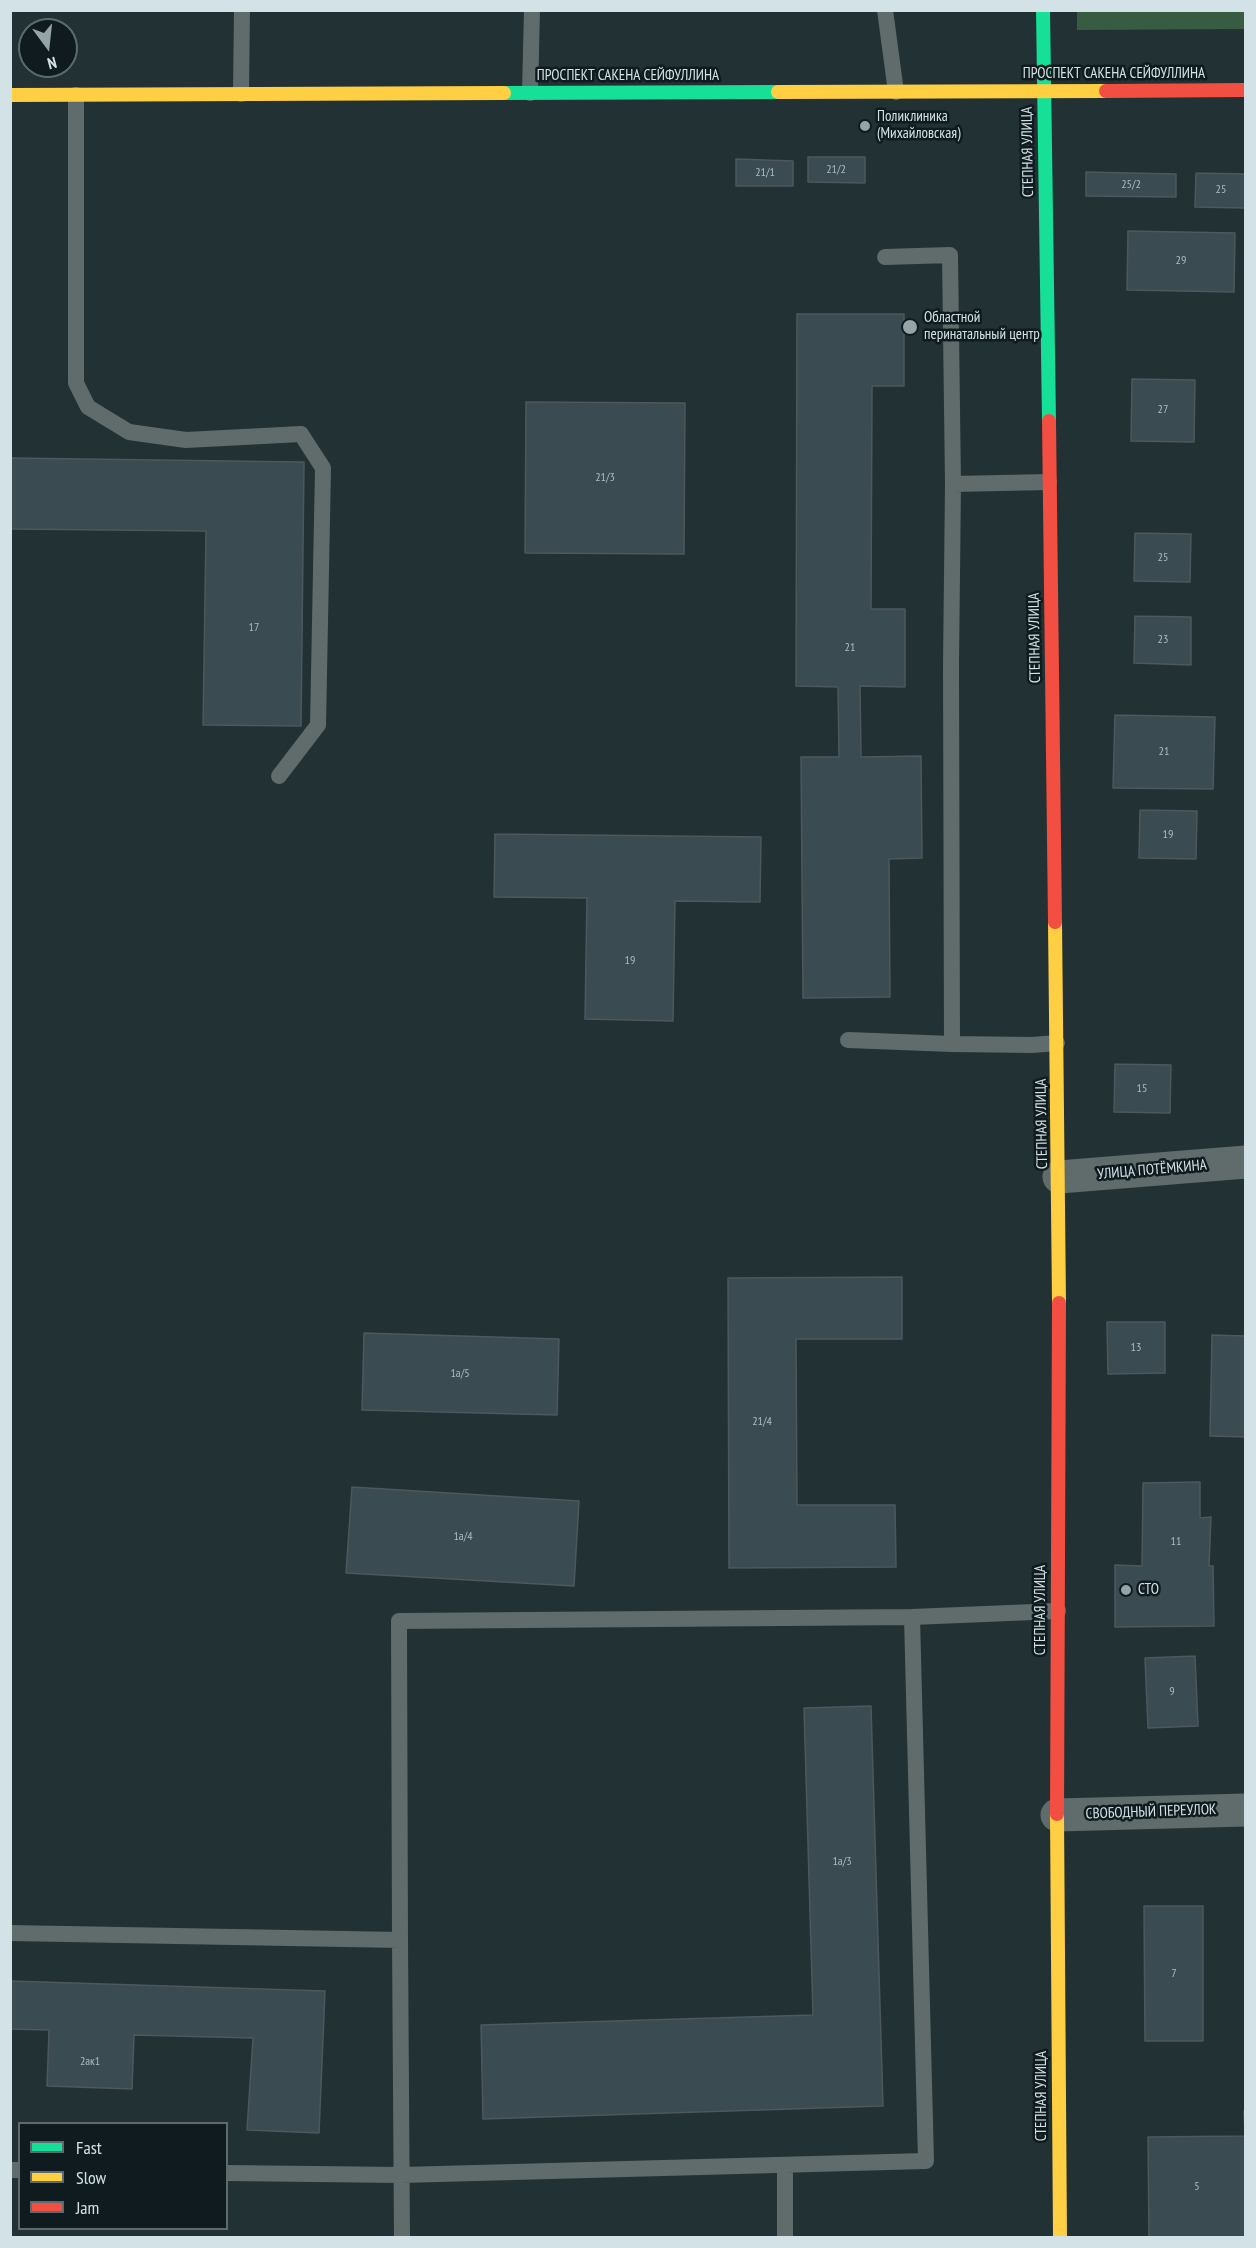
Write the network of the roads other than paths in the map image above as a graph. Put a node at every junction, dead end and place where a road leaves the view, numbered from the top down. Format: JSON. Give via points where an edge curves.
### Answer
{"nodes":[{"id":1,"x":242,"y":10,"type":"edge"},
{"id":2,"x":532,"y":10,"type":"edge"},
{"id":3,"x":885,"y":10,"type":"edge"},
{"id":4,"x":1043,"y":10,"type":"edge"},
{"id":5,"x":1245,"y":90,"type":"edge"},
{"id":6,"x":1044,"y":91,"type":"junction"},
{"id":7,"x":896,"y":92,"type":"junction"},
{"id":8,"x":530,"y":93,"type":"junction"},
{"id":9,"x":241,"y":94,"type":"junction"},
{"id":10,"x":10,"y":95,"type":"edge"},
{"id":11,"x":76,"y":95,"type":"junction"},
{"id":12,"x":885,"y":256,"type":"dead end"},
{"id":13,"x":1049,"y":482,"type":"junction"},
{"id":14,"x":953,"y":484,"type":"junction"},
{"id":15,"x":279,"y":776,"type":"dead end"},
{"id":16,"x":848,"y":1040,"type":"dead end"},
{"id":17,"x":1057,"y":1043,"type":"junction"},
{"id":18,"x":952,"y":1044,"type":"junction"},
{"id":19,"x":1245,"y":1162,"type":"edge"},
{"id":20,"x":1059,"y":1177,"type":"junction"},
{"id":21,"x":1058,"y":1611,"type":"junction"},
{"id":22,"x":912,"y":1617,"type":"junction"},
{"id":23,"x":1245,"y":1810,"type":"edge"},
{"id":24,"x":1057,"y":1815,"type":"junction"},
{"id":25,"x":10,"y":1933,"type":"edge"},
{"id":26,"x":400,"y":1940,"type":"junction"},
{"id":27,"x":785,"y":2164,"type":"junction"},
{"id":28,"x":228,"y":2173,"type":"edge"},
{"id":29,"x":401,"y":2175,"type":"junction"},
{"id":30,"x":402,"y":2238,"type":"edge"},
{"id":31,"x":785,"y":2238,"type":"edge"},
{"id":32,"x":1060,"y":2238,"type":"edge"}],
"edges":[{"from":1,"to":9,"type":"lane"},
{"from":2,"to":8,"type":"lane"},
{"from":3,"to":7,"type":"lane"},
{"from":4,"to":6,"type":"main road","name":"СТЕПНАЯ УЛИЦА"},
{"from":5,"to":6,"type":"main road","name":"ПРОСПЕКТ САКЕНА СЕЙФУЛЛИНА"},
{"from":6,"to":7,"type":"main road","name":"ПРОСПЕКТ САКЕНА СЕЙФУЛЛИНА"},
{"from":6,"to":13,"type":"main road","name":"СТЕПНАЯ УЛИЦА"},
{"from":7,"to":8,"type":"main road","name":"ПРОСПЕКТ САКЕНА СЕЙФУЛЛИНА"},
{"from":8,"to":9,"type":"main road","name":"ПРОСПЕКТ САКЕНА СЕЙФУЛЛИНА"},
{"from":9,"to":11,"type":"main road","name":"ПРОСПЕКТ САКЕНА СЕЙФУЛЛИНА"},
{"from":10,"to":11,"type":"main road","name":"ПРОСПЕКТ САКЕНА СЕЙФУЛЛИНА"},
{"from":11,"to":15,"type":"lane","via":[[76,383],[88,407],[129,432],[186,440],[301,434],[323,468],[318,725]]},
{"from":12,"to":14,"type":"lane","via":[[950,255]]},
{"from":13,"to":14,"type":"lane"},
{"from":13,"to":17,"type":"main road","name":"СТЕПНАЯ УЛИЦА"},
{"from":14,"to":18,"type":"lane"},
{"from":16,"to":18,"type":"lane"},
{"from":17,"to":18,"type":"lane"},
{"from":17,"to":20,"type":"main road","name":"СТЕПНАЯ УЛИЦА"},
{"from":19,"to":20,"type":"street","name":"УЛИЦА ПОТЁМКИНА"},
{"from":20,"to":21,"type":"main road","name":"СТЕПНАЯ УЛИЦА"},
{"from":21,"to":22,"type":"lane"},
{"from":21,"to":24,"type":"main road","name":"СТЕПНАЯ УЛИЦА"},
{"from":22,"to":26,"type":"lane","via":[[399,1621]]},
{"from":22,"to":27,"type":"lane","via":[[926,2161]]},
{"from":23,"to":24,"type":"street","name":"СВОБОДНЫЙ ПЕРЕУЛОК"},
{"from":24,"to":32,"type":"main road","name":"СТЕПНАЯ УЛИЦА"},
{"from":25,"to":26,"type":"lane"},
{"from":26,"to":29,"type":"lane"},
{"from":27,"to":29,"type":"lane"},
{"from":27,"to":31,"type":"lane"},
{"from":28,"to":29,"type":"lane"},
{"from":29,"to":30,"type":"lane"}]}
